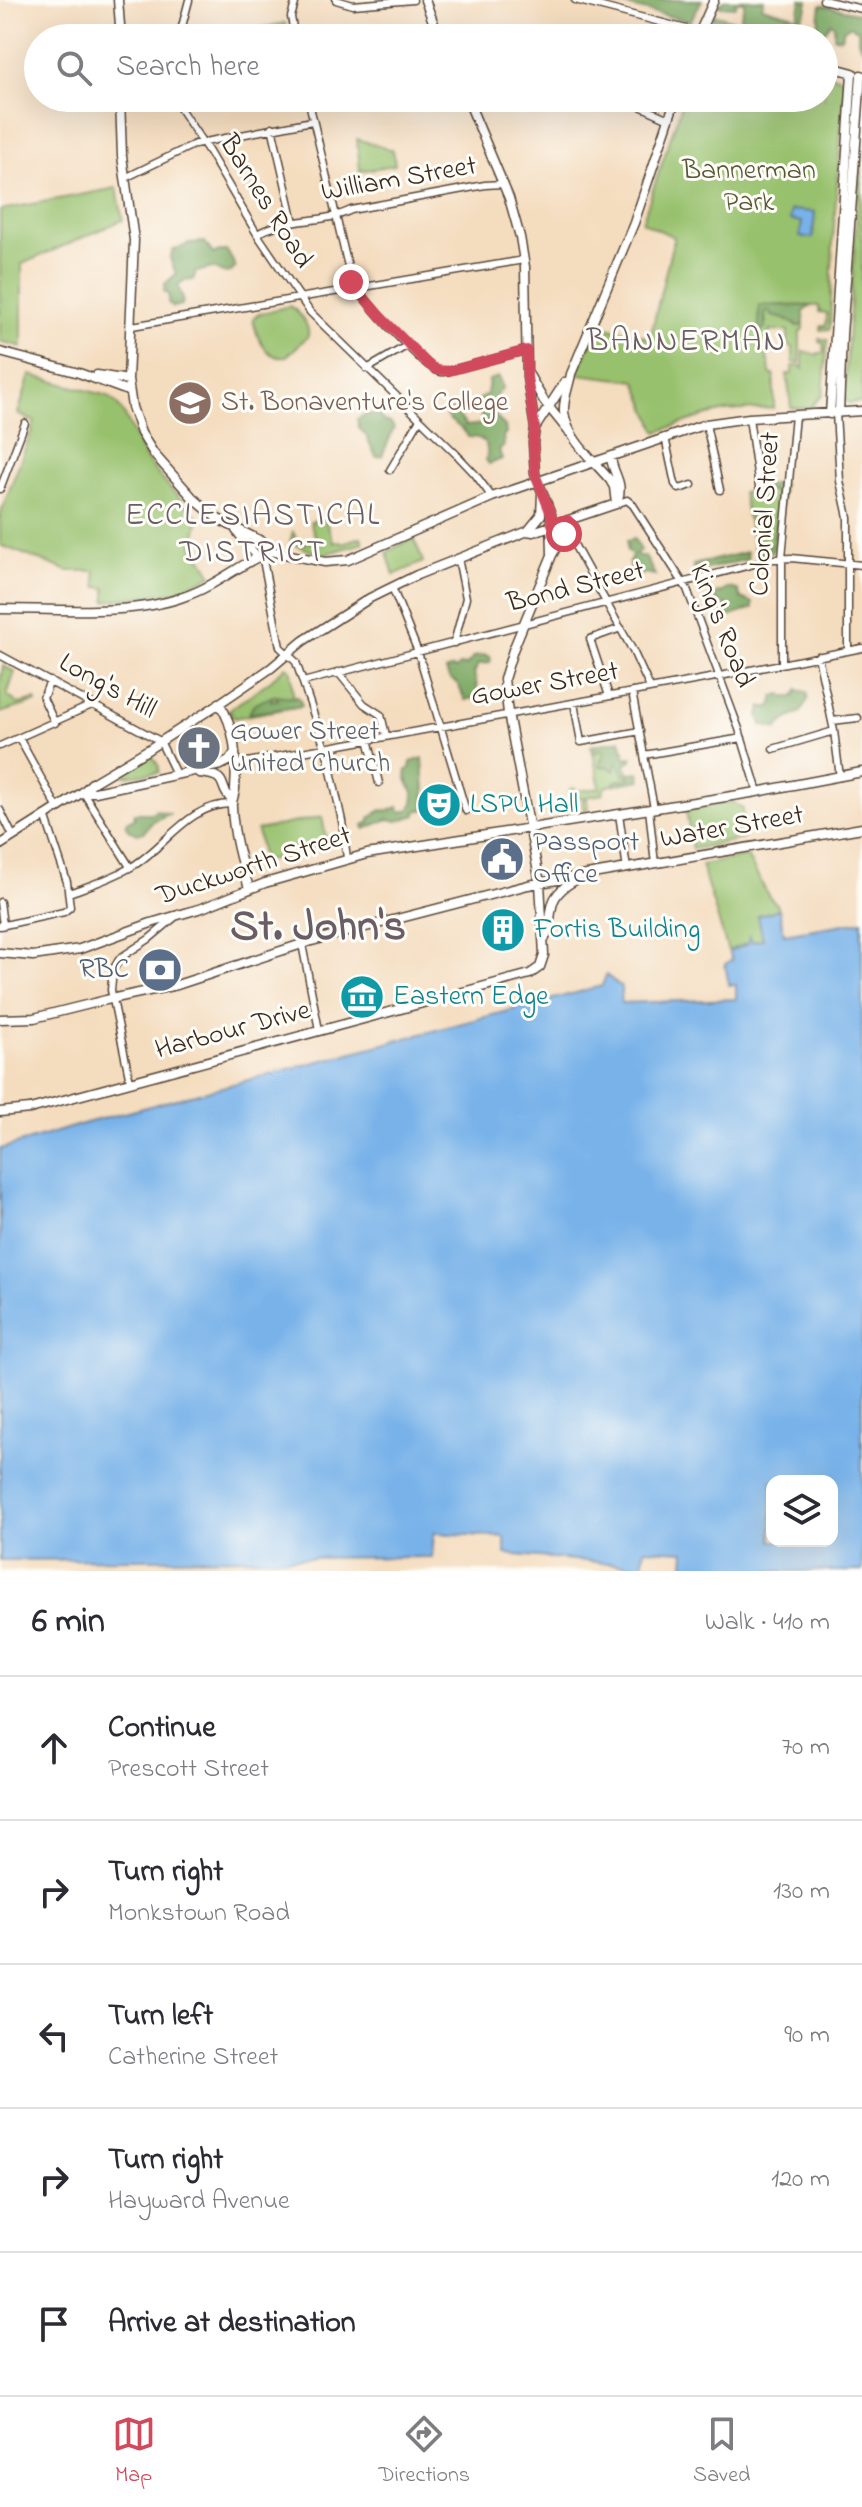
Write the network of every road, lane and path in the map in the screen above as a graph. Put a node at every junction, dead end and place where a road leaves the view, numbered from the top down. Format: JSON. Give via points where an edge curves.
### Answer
{"nodes":[{"id":1,"x":118,"y":0,"type":"edge"},
{"id":2,"x":189,"y":0,"type":"edge"},
{"id":3,"x":296,"y":0,"type":"edge"},
{"id":4,"x":336,"y":0,"type":"edge"},
{"id":5,"x":413,"y":0,"type":"edge"},
{"id":6,"x":425,"y":0,"type":"edge"},
{"id":7,"x":575,"y":0,"type":"edge"},
{"id":8,"x":714,"y":0,"type":"edge"},
{"id":9,"x":823,"y":0,"type":"edge"},
{"id":10,"x":367,"y":2,"type":"edge"},
{"id":11,"x":862,"y":9,"type":"edge"},
{"id":12,"x":120,"y":24,"type":"edge"},
{"id":13,"x":183,"y":24,"type":"edge"},
{"id":14,"x":293,"y":24,"type":"edge"},
{"id":15,"x":434,"y":24,"type":"edge"},
{"id":16,"x":659,"y":24,"type":"edge"},
{"id":17,"x":703,"y":24,"type":"edge"},
{"id":18,"x":838,"y":69,"type":"edge"},
{"id":19,"x":858,"y":75,"type":"edge"},
{"id":20,"x":121,"y":112,"type":"edge"},
{"id":21,"x":182,"y":112,"type":"edge"},
{"id":22,"x":310,"y":112,"type":"edge"},
{"id":23,"x":473,"y":112,"type":"edge"},
{"id":24,"x":653,"y":112,"type":"edge"},
{"id":25,"x":671,"y":112,"type":"edge"},
{"id":26,"x":669,"y":119,"type":"junction"},
{"id":27,"x":312,"y":121,"type":"junction"},
{"id":28,"x":272,"y":127,"type":"junction"},
{"id":29,"x":202,"y":141,"type":"junction"},
{"id":30,"x":125,"y":178,"type":"junction"},
{"id":31,"x":503,"y":184,"type":"junction"},
{"id":32,"x":335,"y":215,"type":"junction"},
{"id":33,"x":294,"y":222,"type":"junction"},
{"id":34,"x":257,"y":234,"type":"junction"},
{"id":35,"x":524,"y":260,"type":"junction"},
{"id":36,"x":355,"y":288,"type":"junction"},
{"id":37,"x":298,"y":297,"type":"junction"},
{"id":38,"x":132,"y":326,"type":"junction"},
{"id":39,"x":408,"y":345,"type":"junction"},
{"id":40,"x":527,"y":350,"type":"junction"},
{"id":41,"x":0,"y":352,"type":"edge"},
{"id":42,"x":367,"y":369,"type":"junction"},
{"id":43,"x":79,"y":373,"type":"junction"},
{"id":44,"x":571,"y":374,"type":"junction"},
{"id":45,"x":528,"y":375,"type":"junction"},
{"id":46,"x":128,"y":380,"type":"junction"},
{"id":47,"x":128,"y":391,"type":"junction"},
{"id":48,"x":550,"y":408,"type":"junction"},
{"id":49,"x":862,"y":411,"type":"edge"},
{"id":50,"x":835,"y":414,"type":"junction"},
{"id":51,"x":795,"y":415,"type":"junction"},
{"id":52,"x":749,"y":418,"type":"junction"},
{"id":53,"x":420,"y":419,"type":"junction"},
{"id":54,"x":25,"y":423,"type":"dead end"},
{"id":55,"x":706,"y":424,"type":"junction"},
{"id":56,"x":535,"y":428,"type":"junction"},
{"id":57,"x":571,"y":434,"type":"junction"},
{"id":58,"x":665,"y":437,"type":"junction"},
{"id":59,"x":611,"y":457,"type":"junction"},
{"id":60,"x":594,"y":461,"type":"junction"},
{"id":61,"x":390,"y":470,"type":"dead end"},
{"id":62,"x":537,"y":480,"type":"junction"},
{"id":63,"x":747,"y":482,"type":"dead end"},
{"id":64,"x":692,"y":485,"type":"dead end"},
{"id":65,"x":0,"y":489,"type":"edge"},
{"id":66,"x":720,"y":490,"type":"dead end"},
{"id":67,"x":542,"y":494,"type":"junction"},
{"id":68,"x":492,"y":497,"type":"junction"},
{"id":69,"x":616,"y":504,"type":"junction"},
{"id":70,"x":568,"y":520,"type":"junction"},
{"id":71,"x":552,"y":524,"type":"junction"},
{"id":72,"x":236,"y":530,"type":"junction"},
{"id":73,"x":528,"y":531,"type":"junction"},
{"id":74,"x":564,"y":534,"type":"junction"},
{"id":75,"x":270,"y":551,"type":"junction"},
{"id":76,"x":552,"y":555,"type":"junction"},
{"id":77,"x":257,"y":557,"type":"junction"},
{"id":78,"x":458,"y":558,"type":"junction"},
{"id":79,"x":782,"y":558,"type":"junction"},
{"id":80,"x":848,"y":563,"type":"junction"},
{"id":81,"x":862,"y":565,"type":"edge"},
{"id":82,"x":684,"y":583,"type":"junction"},
{"id":83,"x":392,"y":587,"type":"junction"},
{"id":84,"x":607,"y":603,"type":"junction"},
{"id":85,"x":0,"y":609,"type":"edge"},
{"id":86,"x":525,"y":624,"type":"junction"},
{"id":87,"x":621,"y":628,"type":"junction"},
{"id":88,"x":454,"y":643,"type":"junction"},
{"id":89,"x":862,"y":648,"type":"edge"},
{"id":90,"x":848,"y":651,"type":"junction"},
{"id":91,"x":418,"y":652,"type":"junction"},
{"id":92,"x":286,"y":654,"type":"junction"},
{"id":93,"x":0,"y":655,"type":"edge"},
{"id":94,"x":818,"y":656,"type":"junction"},
{"id":95,"x":782,"y":663,"type":"junction"},
{"id":96,"x":338,"y":672,"type":"junction"},
{"id":97,"x":718,"y":676,"type":"junction"},
{"id":98,"x":50,"y":681,"type":"junction"},
{"id":99,"x":303,"y":682,"type":"junction"},
{"id":100,"x":650,"y":688,"type":"junction"},
{"id":101,"x":632,"y":692,"type":"junction"},
{"id":102,"x":609,"y":696,"type":"junction"},
{"id":103,"x":219,"y":703,"type":"junction"},
{"id":104,"x":574,"y":703,"type":"junction"},
{"id":105,"x":94,"y":704,"type":"junction"},
{"id":106,"x":508,"y":713,"type":"junction"},
{"id":107,"x":858,"y":718,"type":"dead end"},
{"id":108,"x":832,"y":721,"type":"junction"},
{"id":109,"x":55,"y":723,"type":"junction"},
{"id":110,"x":441,"y":726,"type":"junction"},
{"id":111,"x":640,"y":731,"type":"junction"},
{"id":112,"x":834,"y":731,"type":"junction"},
{"id":113,"x":386,"y":735,"type":"junction"},
{"id":114,"x":19,"y":738,"type":"junction"},
{"id":115,"x":742,"y":738,"type":"junction"},
{"id":116,"x":368,"y":739,"type":"junction"},
{"id":117,"x":160,"y":741,"type":"junction"},
{"id":118,"x":0,"y":746,"type":"edge"},
{"id":119,"x":324,"y":748,"type":"junction"},
{"id":120,"x":773,"y":749,"type":"dead end"},
{"id":121,"x":235,"y":752,"type":"junction"},
{"id":122,"x":644,"y":755,"type":"junction"},
{"id":123,"x":236,"y":764,"type":"junction"},
{"id":124,"x":119,"y":767,"type":"junction"},
{"id":125,"x":196,"y":770,"type":"junction"},
{"id":126,"x":862,"y":772,"type":"edge"},
{"id":127,"x":176,"y":774,"type":"junction"},
{"id":128,"x":840,"y":777,"type":"junction"},
{"id":129,"x":379,"y":783,"type":"dead end"},
{"id":130,"x":127,"y":785,"type":"junction"},
{"id":131,"x":83,"y":792,"type":"junction"},
{"id":132,"x":758,"y":792,"type":"junction"},
{"id":133,"x":232,"y":802,"type":"junction"},
{"id":134,"x":57,"y":807,"type":"junction"},
{"id":135,"x":651,"y":808,"type":"junction"},
{"id":136,"x":0,"y":810,"type":"edge"},
{"id":137,"x":466,"y":811,"type":"dead end"},
{"id":138,"x":619,"y":814,"type":"junction"},
{"id":139,"x":45,"y":815,"type":"junction"},
{"id":140,"x":862,"y":828,"type":"edge"},
{"id":141,"x":531,"y":829,"type":"junction"},
{"id":142,"x":13,"y":836,"type":"junction"},
{"id":143,"x":0,"y":845,"type":"edge"},
{"id":144,"x":347,"y":858,"type":"junction"},
{"id":145,"x":655,"y":864,"type":"junction"},
{"id":146,"x":130,"y":867,"type":"junction"},
{"id":147,"x":627,"y":869,"type":"junction"},
{"id":148,"x":580,"y":876,"type":"junction"},
{"id":149,"x":540,"y":883,"type":"junction"},
{"id":150,"x":249,"y":888,"type":"junction"},
{"id":151,"x":69,"y":893,"type":"junction"},
{"id":152,"x":0,"y":902,"type":"edge"},
{"id":153,"x":174,"y":918,"type":"junction"},
{"id":154,"x":2,"y":925,"type":"edge"},
{"id":155,"x":544,"y":940,"type":"junction"},
{"id":156,"x":302,"y":944,"type":"junction"},
{"id":157,"x":0,"y":953,"type":"edge"},
{"id":158,"x":113,"y":999,"type":"junction"},
{"id":159,"x":0,"y":1019,"type":"edge"},
{"id":160,"x":319,"y":1030,"type":"junction"},
{"id":161,"x":130,"y":1081,"type":"junction"},
{"id":162,"x":0,"y":1112,"type":"edge"}],
"edges":[{"from":1,"to":12,"type":"main road"},
{"from":2,"to":13,"type":"street"},
{"from":3,"to":14,"type":"street"},
{"from":4,"to":10,"type":"street","via":[[351,5]]},
{"from":5,"to":10,"type":"street"},
{"from":6,"to":15,"type":"main road"},
{"from":7,"to":16,"type":"street"},
{"from":8,"to":17,"type":"main road"},
{"from":9,"to":11,"type":"street"},
{"from":18,"to":19,"type":"main road"},
{"from":19,"to":50,"type":"main road"},
{"from":20,"to":30,"type":"main road"},
{"from":21,"to":29,"type":"street","name":"Barnes Road"},
{"from":22,"to":27,"type":"street"},
{"from":23,"to":31,"type":"main road"},
{"from":24,"to":26,"type":"street"},
{"from":25,"to":26,"type":"main road"},
{"from":26,"to":44,"type":"main road","via":[[634,223]]},
{"from":27,"to":28,"type":"street"},
{"from":27,"to":32,"type":"street"},
{"from":28,"to":29,"type":"street"},
{"from":28,"to":33,"type":"street"},
{"from":29,"to":30,"type":"street"},
{"from":29,"to":34,"type":"street","name":"Barnes Road"},
{"from":30,"to":38,"type":"main road","via":[[134,240]]},
{"from":31,"to":32,"type":"street","name":"William Street"},
{"from":31,"to":35,"type":"main road"},
{"from":32,"to":33,"type":"street","name":"William Street"},
{"from":32,"to":36,"type":"street"},
{"from":33,"to":34,"type":"street","name":"William Street"},
{"from":34,"to":37,"type":"street","name":"Barnes Road"},
{"from":35,"to":36,"type":"street"},
{"from":35,"to":40,"type":"main road"},
{"from":36,"to":37,"type":"street"},
{"from":36,"to":39,"type":"street"},
{"from":37,"to":38,"type":"street"},
{"from":37,"to":42,"type":"street","name":"Barnes Road"},
{"from":38,"to":46,"type":"main road"},
{"from":39,"to":40,"type":"street","via":[[442,372]]},
{"from":39,"to":42,"type":"street"},
{"from":40,"to":45,"type":"main road"},
{"from":41,"to":43,"type":"main road"},
{"from":42,"to":53,"type":"street","name":"Barnes Road"},
{"from":43,"to":46,"type":"main road"},
{"from":43,"to":47,"type":"main road"},
{"from":44,"to":48,"type":"main road"},
{"from":44,"to":57,"type":"main road","via":[[564,409]]},
{"from":45,"to":48,"type":"main road"},
{"from":45,"to":56,"type":"main road"},
{"from":46,"to":47,"type":"main road"},
{"from":47,"to":72,"type":"main road","via":[[141,433],[154,454],[200,505]]},
{"from":48,"to":56,"type":"main road"},
{"from":48,"to":57,"type":"main road"},
{"from":49,"to":50,"type":"main road"},
{"from":50,"to":51,"type":"main road"},
{"from":50,"to":80,"type":"street"},
{"from":51,"to":52,"type":"main road"},
{"from":51,"to":79,"type":"street","name":"Colonial Street"},
{"from":52,"to":55,"type":"main road"},
{"from":52,"to":63,"type":"street","via":[[759,484]]},
{"from":53,"to":61,"type":"street"},
{"from":53,"to":68,"type":"street","name":"Barnes Road"},
{"from":54,"to":65,"type":"street"},
{"from":55,"to":58,"type":"main road"},
{"from":55,"to":66,"type":"street"},
{"from":56,"to":62,"type":"main road"},
{"from":57,"to":60,"type":"main road"},
{"from":58,"to":59,"type":"main road"},
{"from":58,"to":64,"type":"street","via":[[681,491]]},
{"from":59,"to":60,"type":"main road"},
{"from":59,"to":69,"type":"main road","via":[[621,488]]},
{"from":60,"to":62,"type":"main road"},
{"from":60,"to":69,"type":"main road","via":[[614,487]]},
{"from":62,"to":67,"type":"main road"},
{"from":62,"to":68,"type":"main road"},
{"from":67,"to":71,"type":"main road"},
{"from":67,"to":73,"type":"main road","via":[[541,515]]},
{"from":68,"to":75,"type":"main road","via":[[348,560],[325,562]]},
{"from":69,"to":70,"type":"main road"},
{"from":69,"to":82,"type":"street","name":"King's Road","via":[[627,500],[633,505]]},
{"from":70,"to":71,"type":"main road"},
{"from":70,"to":74,"type":"main road"},
{"from":71,"to":73,"type":"main road"},
{"from":71,"to":76,"type":"main road"},
{"from":72,"to":75,"type":"main road","via":[[257,538]]},
{"from":72,"to":77,"type":"main road"},
{"from":73,"to":78,"type":"main road"},
{"from":74,"to":76,"type":"main road"},
{"from":74,"to":84,"type":"street"},
{"from":75,"to":77,"type":"main road"},
{"from":76,"to":86,"type":"main road"},
{"from":77,"to":85,"type":"main road","via":[[180,599],[112,608]]},
{"from":77,"to":92,"type":"street","via":[[263,560],[280,647]]},
{"from":78,"to":83,"type":"main road"},
{"from":78,"to":88,"type":"street","via":[[466,598]]},
{"from":79,"to":80,"type":"street","name":"Bond Street"},
{"from":79,"to":82,"type":"street","name":"Bond Street"},
{"from":79,"to":95,"type":"street","name":"Colonial Street"},
{"from":80,"to":81,"type":"street","name":"Bond Street"},
{"from":80,"to":90,"type":"street"},
{"from":82,"to":84,"type":"street","name":"Bond Street"},
{"from":82,"to":97,"type":"street","name":"King's Road"},
{"from":83,"to":91,"type":"street"},
{"from":83,"to":92,"type":"main road"},
{"from":84,"to":86,"type":"street","name":"Bond Street"},
{"from":84,"to":87,"type":"street"},
{"from":86,"to":88,"type":"street","name":"Bond Street"},
{"from":86,"to":106,"type":"main road","via":[[505,671]]},
{"from":87,"to":100,"type":"street"},
{"from":87,"to":102,"type":"street","via":[[590,639]]},
{"from":88,"to":91,"type":"street","name":"Bond Street"},
{"from":89,"to":90,"type":"street","name":"Gower Street"},
{"from":90,"to":94,"type":"street","name":"Gower Street"},
{"from":91,"to":96,"type":"street","name":"Bond Street"},
{"from":91,"to":110,"type":"street"},
{"from":92,"to":99,"type":"street","via":[[296,662]]},
{"from":92,"to":103,"type":"main road"},
{"from":93,"to":98,"type":"street","name":"Long's Hill"},
{"from":94,"to":95,"type":"street","name":"Gower Street"},
{"from":94,"to":108,"type":"street"},
{"from":95,"to":97,"type":"street","name":"Gower Street"},
{"from":96,"to":99,"type":"street","name":"Bond Street"},
{"from":96,"to":113,"type":"street","via":[[364,704],[381,715]]},
{"from":97,"to":100,"type":"street","name":"Gower Street"},
{"from":97,"to":115,"type":"street","name":"King's Road"},
{"from":98,"to":105,"type":"street","name":"Long's Hill"},
{"from":98,"to":109,"type":"street","via":[[43,698]]},
{"from":99,"to":119,"type":"street"},
{"from":100,"to":101,"type":"street","name":"Gower Street"},
{"from":101,"to":102,"type":"street","name":"Gower Street"},
{"from":101,"to":111,"type":"street"},
{"from":102,"to":104,"type":"street","name":"Gower Street"},
{"from":103,"to":117,"type":"main road"},
{"from":103,"to":121,"type":"main road","via":[[228,716]]},
{"from":104,"to":106,"type":"street","name":"Gower Street"},
{"from":104,"to":111,"type":"street","via":[[581,742]]},
{"from":105,"to":109,"type":"street"},
{"from":105,"to":117,"type":"street","name":"Long's Hill"},
{"from":106,"to":110,"type":"street","name":"Gower Street"},
{"from":106,"to":141,"type":"main road"},
{"from":107,"to":108,"type":"street"},
{"from":108,"to":112,"type":"street"},
{"from":109,"to":114,"type":"street"},
{"from":110,"to":113,"type":"street","name":"Gower Street"},
{"from":110,"to":137,"type":"street"},
{"from":111,"to":122,"type":"street"},
{"from":112,"to":120,"type":"street"},
{"from":112,"to":128,"type":"street"},
{"from":113,"to":116,"type":"street","name":"Gower Street"},
{"from":114,"to":118,"type":"street"},
{"from":114,"to":134,"type":"street"},
{"from":115,"to":122,"type":"street"},
{"from":115,"to":132,"type":"street","name":"King's Road"},
{"from":116,"to":119,"type":"street","name":"Gower Street"},
{"from":116,"to":129,"type":"street"},
{"from":117,"to":124,"type":"main road"},
{"from":117,"to":127,"type":"street","name":"Long's Hill"},
{"from":119,"to":123,"type":"street","name":"Gower Street"},
{"from":119,"to":144,"type":"street"},
{"from":121,"to":123,"type":"main road"},
{"from":121,"to":125,"type":"main road","via":[[227,763]]},
{"from":122,"to":135,"type":"street"},
{"from":123,"to":133,"type":"main road"},
{"from":124,"to":130,"type":"main road","via":[[117,778]]},
{"from":124,"to":131,"type":"main road"},
{"from":125,"to":127,"type":"main road"},
{"from":125,"to":133,"type":"main road","via":[[220,779]]},
{"from":126,"to":128,"type":"main road","name":"Duckworth Street"},
{"from":127,"to":130,"type":"main road"},
{"from":128,"to":132,"type":"main road","name":"Duckworth Street"},
{"from":130,"to":131,"type":"main road"},
{"from":131,"to":134,"type":"main road"},
{"from":131,"to":146,"type":"street"},
{"from":132,"to":135,"type":"main road","name":"Duckworth Street"},
{"from":133,"to":146,"type":"street","via":[[188,819]]},
{"from":133,"to":150,"type":"main road"},
{"from":134,"to":139,"type":"main road"},
{"from":135,"to":138,"type":"main road","name":"Duckworth Street"},
{"from":135,"to":145,"type":"street"},
{"from":136,"to":142,"type":"street"},
{"from":138,"to":141,"type":"main road","name":"Duckworth Street"},
{"from":138,"to":147,"type":"street"},
{"from":139,"to":142,"type":"main road"},
{"from":139,"to":151,"type":"street"},
{"from":140,"to":145,"type":"main road","name":"Water Street"},
{"from":141,"to":144,"type":"main road","name":"Duckworth Street"},
{"from":141,"to":149,"type":"main road"},
{"from":142,"to":143,"type":"main road"},
{"from":144,"to":150,"type":"main road","name":"Duckworth Street"},
{"from":145,"to":147,"type":"main road","name":"Water Street"},
{"from":146,"to":151,"type":"street"},
{"from":147,"to":148,"type":"main road","name":"Water Street"},
{"from":148,"to":149,"type":"main road","name":"Water Street"},
{"from":148,"to":155,"type":"main road","name":"Harbour Drive","via":[[556,897]]},
{"from":149,"to":155,"type":"main road"},
{"from":149,"to":156,"type":"main road","name":"Water Street"},
{"from":150,"to":153,"type":"main road","name":"Duckworth Street"},
{"from":151,"to":154,"type":"street","via":[[67,911]]},
{"from":152,"to":154,"type":"street"},
{"from":153,"to":157,"type":"main road","name":"Duckworth Street","via":[[56,954]]},
{"from":153,"to":158,"type":"street","via":[[117,962],[111,977]]},
{"from":155,"to":160,"type":"main road","name":"Harbour Drive","via":[[543,962],[530,974]]},
{"from":156,"to":158,"type":"main road","name":"Water Street","via":[[198,979]]},
{"from":156,"to":160,"type":"street"},
{"from":158,"to":159,"type":"main road","name":"Water Street","via":[[34,1018]]},
{"from":158,"to":161,"type":"street"},
{"from":160,"to":161,"type":"main road","name":"Harbour Drive"},
{"from":161,"to":162,"type":"main road","name":"Harbour Drive","via":[[30,1109]]}]}
